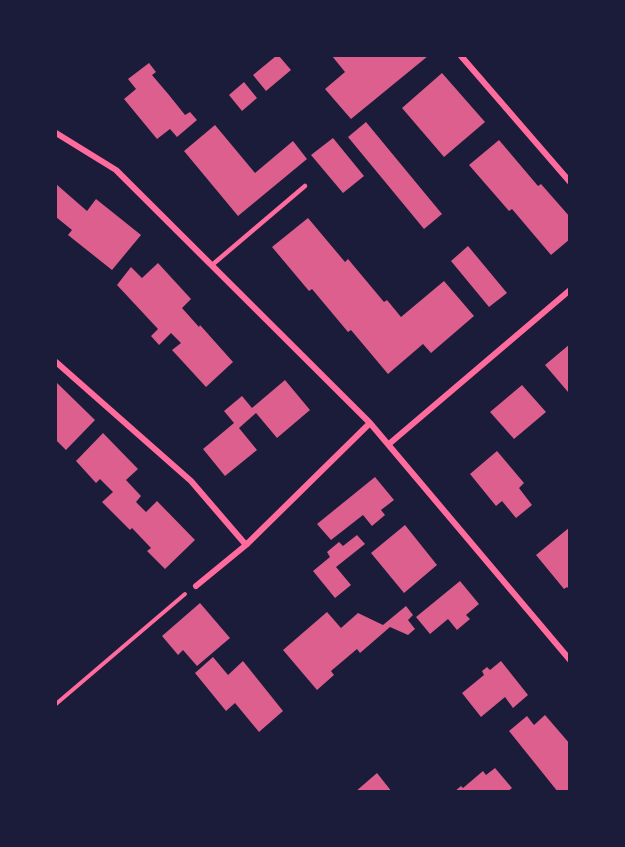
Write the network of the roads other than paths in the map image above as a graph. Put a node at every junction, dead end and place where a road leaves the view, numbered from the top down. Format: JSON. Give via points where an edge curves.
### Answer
{"nodes":[{"id":1,"x":461,"y":56,"type":"edge"},
{"id":2,"x":56,"y":133,"type":"edge"},
{"id":3,"x":570,"y":182,"type":"edge"},
{"id":4,"x":305,"y":186,"type":"dead end"},
{"id":5,"x":212,"y":265,"type":"junction"},
{"id":6,"x":570,"y":290,"type":"edge"},
{"id":7,"x":56,"y":362,"type":"edge"},
{"id":8,"x":370,"y":423,"type":"junction"},
{"id":9,"x":389,"y":444,"type":"junction"},
{"id":10,"x":246,"y":545,"type":"junction"},
{"id":11,"x":196,"y":586,"type":"road end"},
{"id":12,"x":570,"y":660,"type":"edge"}],
"edges":[{"from":1,"to":3,"type":"street"},
{"from":2,"to":5,"type":"street","via":[[116,170]]},
{"from":4,"to":5,"type":"lane"},
{"from":5,"to":8,"type":"street"},
{"from":6,"to":9,"type":"street"},
{"from":7,"to":10,"type":"street","via":[[191,481]]},
{"from":8,"to":9,"type":"street"},
{"from":8,"to":10,"type":"street"},
{"from":9,"to":12,"type":"street"},
{"from":10,"to":11,"type":"street"}]}
